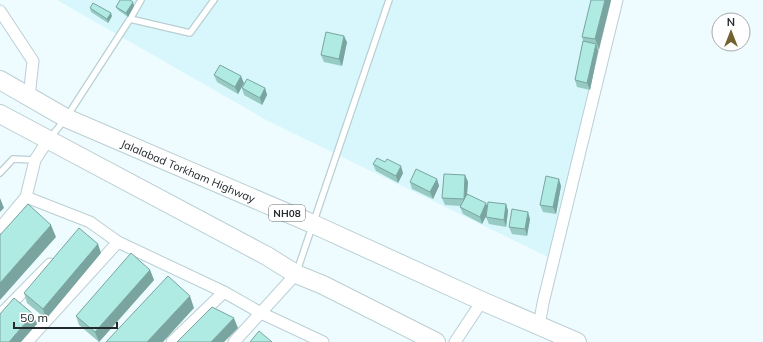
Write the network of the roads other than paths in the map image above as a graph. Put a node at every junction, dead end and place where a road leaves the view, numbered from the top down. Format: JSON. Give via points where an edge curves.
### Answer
{"nodes":[{"id":1,"x":140,"y":0,"type":"edge"},
{"id":2,"x":214,"y":0,"type":"edge"},
{"id":3,"x":389,"y":0,"type":"edge"},
{"id":4,"x":617,"y":0,"type":"edge"},
{"id":5,"x":0,"y":11,"type":"edge"},
{"id":6,"x":130,"y":19,"type":"junction"},
{"id":7,"x":0,"y":80,"type":"edge"},
{"id":8,"x":29,"y":97,"type":"junction"},
{"id":9,"x":0,"y":114,"type":"edge"},
{"id":10,"x":66,"y":118,"type":"junction"},
{"id":11,"x":48,"y":140,"type":"junction"},
{"id":12,"x":35,"y":160,"type":"junction"},
{"id":13,"x":0,"y":173,"type":"edge"},
{"id":14,"x":26,"y":197,"type":"junction"},
{"id":15,"x":90,"y":222,"type":"junction"},
{"id":16,"x":313,"y":224,"type":"junction"},
{"id":17,"x":0,"y":228,"type":"edge"},
{"id":18,"x":79,"y":233,"type":"edge"},
{"id":19,"x":118,"y":242,"type":"junction"},
{"id":20,"x":58,"y":255,"type":"edge"},
{"id":21,"x":296,"y":274,"type":"junction"},
{"id":22,"x":224,"y":292,"type":"junction"},
{"id":23,"x":482,"y":301,"type":"junction"},
{"id":24,"x":261,"y":313,"type":"junction"},
{"id":25,"x":0,"y":315,"type":"edge"},
{"id":26,"x":539,"y":326,"type":"junction"},
{"id":27,"x":309,"y":339,"type":"edge"},
{"id":28,"x":27,"y":342,"type":"edge"},
{"id":29,"x":172,"y":342,"type":"edge"},
{"id":30,"x":234,"y":342,"type":"edge"},
{"id":31,"x":323,"y":342,"type":"edge"},
{"id":32,"x":436,"y":342,"type":"edge"},
{"id":33,"x":455,"y":342,"type":"edge"},
{"id":34,"x":577,"y":342,"type":"edge"}],
"edges":[{"from":1,"to":6,"type":"lane"},
{"from":2,"to":6,"type":"lane","via":[[190,33]]},
{"from":3,"to":16,"type":"lane"},
{"from":4,"to":26,"type":"street"},
{"from":5,"to":8,"type":"street","via":[[32,61]]},
{"from":6,"to":10,"type":"lane"},
{"from":7,"to":8,"type":"highway","name":"Jalalabad Torkham Highway","number":"NH08"},
{"from":8,"to":10,"type":"highway","name":"Jalalabad Torkham Highway","number":"NH08"},
{"from":9,"to":11,"type":"highway"},
{"from":10,"to":11,"type":"lane"},
{"from":10,"to":16,"type":"highway","name":"Jalalabad Torkham Highway","number":"NH08"},
{"from":11,"to":12,"type":"street"},
{"from":11,"to":21,"type":"highway","via":[[267,256]]},
{"from":12,"to":13,"type":"lane","via":[[13,159]]},
{"from":12,"to":14,"type":"street"},
{"from":14,"to":15,"type":"street"},
{"from":14,"to":17,"type":"street"},
{"from":15,"to":18,"type":"street"},
{"from":15,"to":19,"type":"street"},
{"from":16,"to":21,"type":"lane"},
{"from":16,"to":23,"type":"highway","name":"Jalalabad Torkham Highway","number":"NH08"},
{"from":19,"to":22,"type":"street"},
{"from":19,"to":28,"type":"street"},
{"from":20,"to":25,"type":"street"},
{"from":21,"to":24,"type":"street"},
{"from":21,"to":32,"type":"highway"},
{"from":22,"to":24,"type":"street"},
{"from":22,"to":29,"type":"street"},
{"from":23,"to":26,"type":"highway","name":"Jalalabad Torkham Highway","number":"NH08"},
{"from":23,"to":33,"type":"street"},
{"from":24,"to":27,"type":"street"},
{"from":24,"to":30,"type":"street"},
{"from":26,"to":34,"type":"highway","name":"Jalalabad Torkham Highway","number":"NH08"},
{"from":27,"to":31,"type":"street"}]}
